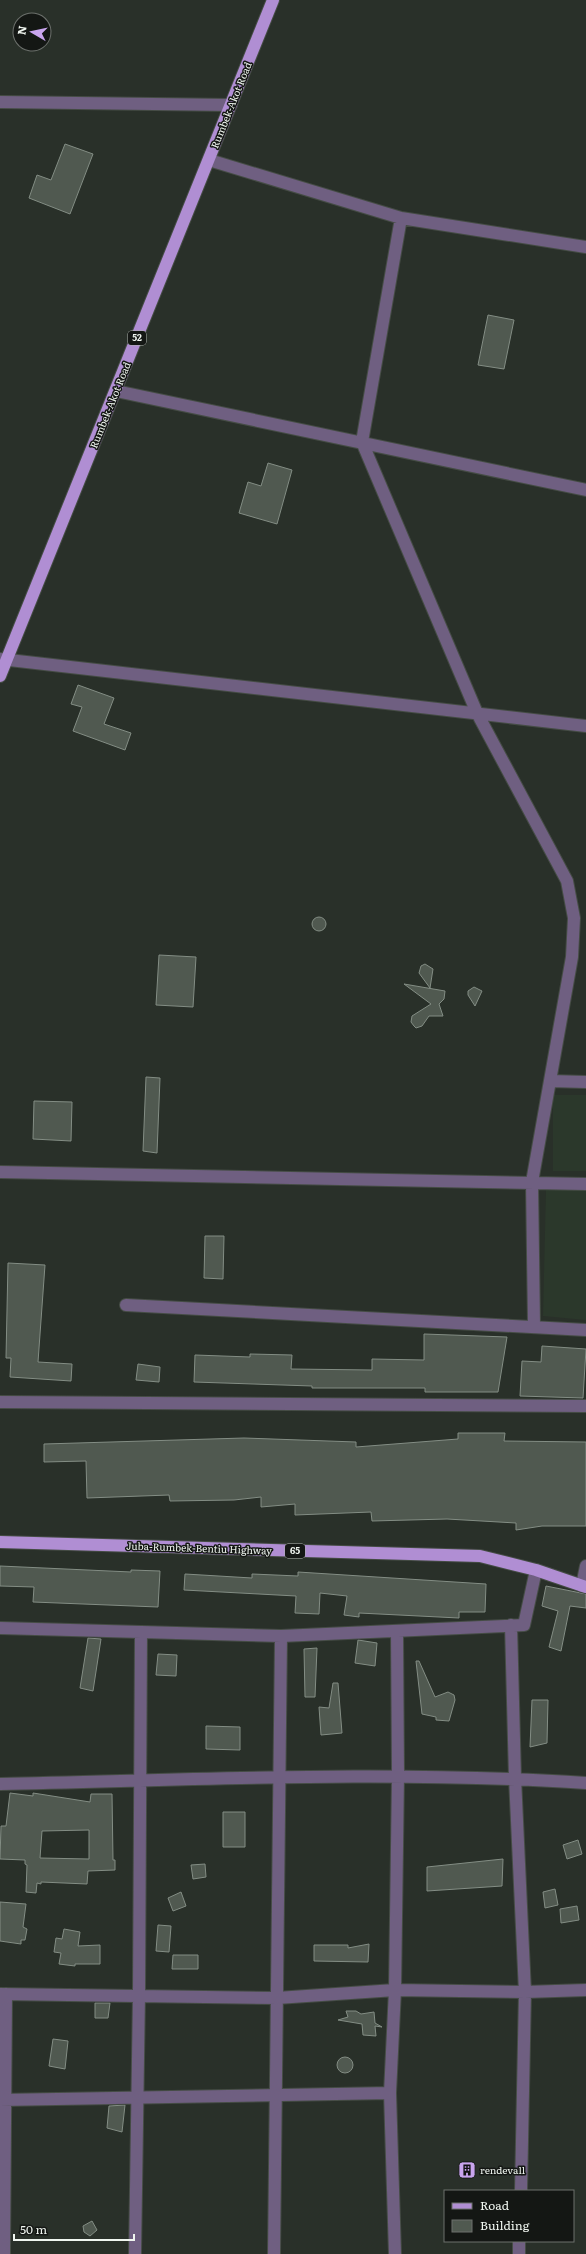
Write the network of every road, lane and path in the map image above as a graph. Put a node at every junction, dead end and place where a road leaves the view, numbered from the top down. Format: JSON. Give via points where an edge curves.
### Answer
{"nodes":[{"id":1,"x":273,"y":0,"type":"edge"},
{"id":2,"x":0,"y":102,"type":"edge"},
{"id":3,"x":231,"y":106,"type":"junction"},
{"id":4,"x":209,"y":160,"type":"junction"},
{"id":5,"x":401,"y":218,"type":"junction"},
{"id":6,"x":586,"y":247,"type":"edge"},
{"id":7,"x":116,"y":391,"type":"junction"},
{"id":8,"x":362,"y":442,"type":"junction"},
{"id":9,"x":586,"y":490,"type":"edge"},
{"id":10,"x":3,"y":659,"type":"edge"},
{"id":11,"x":0,"y":676,"type":"edge"},
{"id":12,"x":477,"y":713,"type":"junction"},
{"id":13,"x":586,"y":726,"type":"edge"},
{"id":14,"x":550,"y":1081,"type":"junction"},
{"id":15,"x":586,"y":1082,"type":"edge"},
{"id":16,"x":0,"y":1172,"type":"edge"},
{"id":17,"x":532,"y":1182,"type":"junction"},
{"id":18,"x":586,"y":1184,"type":"edge"},
{"id":19,"x":126,"y":1305,"type":"dead end"},
{"id":20,"x":534,"y":1326,"type":"junction"},
{"id":21,"x":586,"y":1330,"type":"edge"},
{"id":22,"x":0,"y":1402,"type":"edge"},
{"id":23,"x":586,"y":1406,"type":"edge"},
{"id":24,"x":0,"y":1542,"type":"edge"},
{"id":25,"x":586,"y":1566,"type":"edge"},
{"id":26,"x":536,"y":1570,"type":"junction"},
{"id":27,"x":584,"y":1586,"type":"edge"},
{"id":28,"x":512,"y":1625,"type":"junction"},
{"id":29,"x":0,"y":1628,"type":"edge"},
{"id":30,"x":141,"y":1632,"type":"junction"},
{"id":31,"x":397,"y":1632,"type":"junction"},
{"id":32,"x":281,"y":1636,"type":"junction"},
{"id":33,"x":398,"y":1775,"type":"junction"},
{"id":34,"x":516,"y":1778,"type":"junction"},
{"id":35,"x":278,"y":1779,"type":"junction"},
{"id":36,"x":140,"y":1781,"type":"junction"},
{"id":37,"x":586,"y":1783,"type":"edge"},
{"id":38,"x":0,"y":1784,"type":"edge"},
{"id":39,"x":395,"y":1990,"type":"junction"},
{"id":40,"x":586,"y":1990,"type":"edge"},
{"id":41,"x":526,"y":1992,"type":"junction"},
{"id":42,"x":3,"y":1994,"type":"edge"},
{"id":43,"x":139,"y":1994,"type":"junction"},
{"id":44,"x":277,"y":1998,"type":"junction"},
{"id":45,"x":390,"y":2093,"type":"junction"},
{"id":46,"x":276,"y":2095,"type":"junction"},
{"id":47,"x":136,"y":2098,"type":"junction"},
{"id":48,"x":3,"y":2100,"type":"edge"},
{"id":49,"x":520,"y":2190,"type":"edge"},
{"id":50,"x":519,"y":2242,"type":"edge"},
{"id":51,"x":4,"y":2254,"type":"edge"},
{"id":52,"x":135,"y":2254,"type":"edge"},
{"id":53,"x":274,"y":2254,"type":"edge"},
{"id":54,"x":395,"y":2254,"type":"edge"},
{"id":55,"x":519,"y":2254,"type":"edge"}],
"edges":[{"from":1,"to":3,"type":"main road","name":"Rumbek-Akot Road","number":"52"},
{"from":2,"to":3,"type":"street"},
{"from":3,"to":4,"type":"main road","name":"Rumbek-Akot Road","number":"52"},
{"from":4,"to":5,"type":"street"},
{"from":4,"to":7,"type":"main road","name":"Rumbek-Akot Road","number":"52"},
{"from":5,"to":6,"type":"street"},
{"from":5,"to":8,"type":"street"},
{"from":7,"to":8,"type":"street"},
{"from":7,"to":10,"type":"main road","name":"Rumbek-Akot Road","number":"52"},
{"from":8,"to":9,"type":"street"},
{"from":8,"to":12,"type":"street"},
{"from":10,"to":11,"type":"main road","name":"Rumbek-Akot Road","number":"52"},
{"from":10,"to":12,"type":"street"},
{"from":12,"to":13,"type":"street"},
{"from":12,"to":14,"type":"street","via":[[567,882],[574,918],[572,957]]},
{"from":14,"to":15,"type":"street"},
{"from":14,"to":17,"type":"street"},
{"from":16,"to":17,"type":"street"},
{"from":17,"to":18,"type":"street"},
{"from":17,"to":20,"type":"street"},
{"from":19,"to":20,"type":"street"},
{"from":20,"to":21,"type":"street"},
{"from":22,"to":23,"type":"street"},
{"from":24,"to":26,"type":"main road","name":"Juba-Rumbek-Bentiu Highway","number":"65","via":[[480,1556]]},
{"from":25,"to":27,"type":"street"},
{"from":26,"to":27,"type":"main road","name":"Juba-Rumbek-Bentiu Highway","number":"65"},
{"from":26,"to":28,"type":"street","via":[[524,1625]]},
{"from":28,"to":31,"type":"street"},
{"from":28,"to":34,"type":"street"},
{"from":29,"to":30,"type":"street"},
{"from":30,"to":32,"type":"street"},
{"from":30,"to":36,"type":"street"},
{"from":31,"to":32,"type":"street"},
{"from":31,"to":33,"type":"street"},
{"from":32,"to":35,"type":"street"},
{"from":33,"to":34,"type":"street"},
{"from":33,"to":35,"type":"street"},
{"from":33,"to":39,"type":"street"},
{"from":34,"to":37,"type":"street"},
{"from":34,"to":41,"type":"street"},
{"from":35,"to":36,"type":"street"},
{"from":35,"to":44,"type":"street"},
{"from":36,"to":38,"type":"street"},
{"from":36,"to":43,"type":"street"},
{"from":39,"to":41,"type":"street"},
{"from":39,"to":44,"type":"street"},
{"from":39,"to":45,"type":"street"},
{"from":40,"to":41,"type":"street"},
{"from":41,"to":49,"type":"street"},
{"from":42,"to":43,"type":"street"},
{"from":42,"to":48,"type":"street"},
{"from":43,"to":44,"type":"street"},
{"from":43,"to":47,"type":"street"},
{"from":44,"to":46,"type":"street"},
{"from":45,"to":46,"type":"street"},
{"from":45,"to":54,"type":"street"},
{"from":46,"to":47,"type":"street"},
{"from":46,"to":53,"type":"street"},
{"from":47,"to":48,"type":"street"},
{"from":47,"to":52,"type":"street"},
{"from":48,"to":51,"type":"street"},
{"from":50,"to":55,"type":"street"}]}
